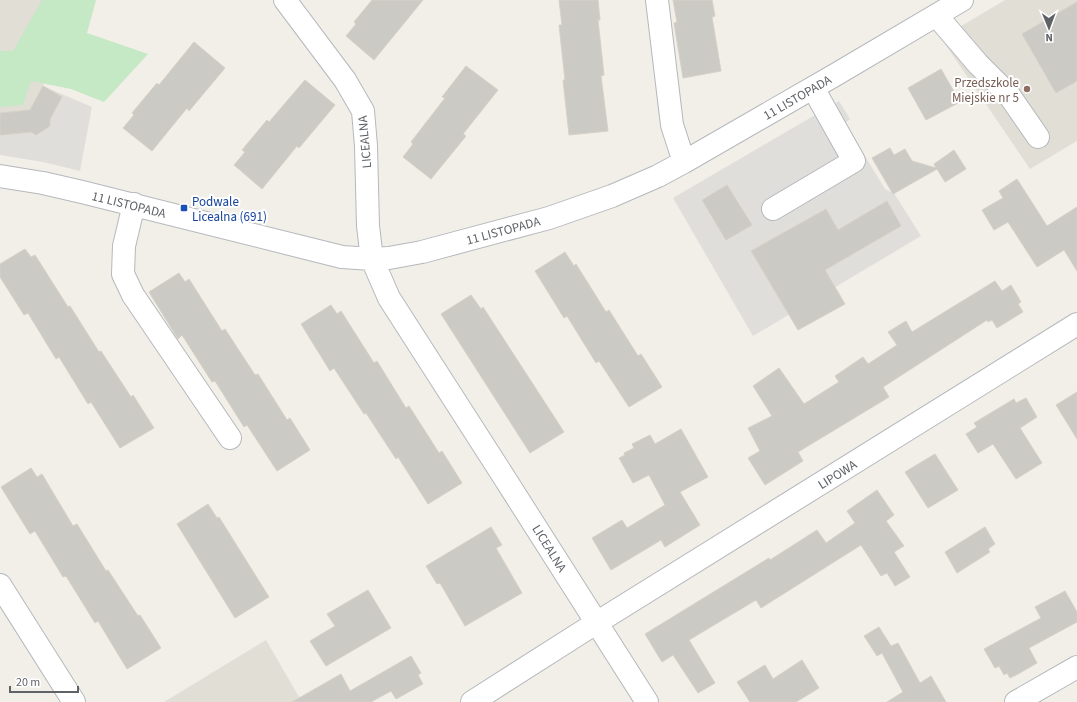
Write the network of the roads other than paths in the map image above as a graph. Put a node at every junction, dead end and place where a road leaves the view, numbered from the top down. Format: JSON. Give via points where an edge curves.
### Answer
{"nodes":[{"id":1,"x":285,"y":0,"type":"edge"},
{"id":2,"x":657,"y":0,"type":"edge"},
{"id":3,"x":962,"y":0,"type":"edge"},
{"id":4,"x":936,"y":15,"type":"junction"},
{"id":5,"x":813,"y":88,"type":"junction"},
{"id":6,"x":1038,"y":137,"type":"dead end"},
{"id":7,"x":684,"y":162,"type":"junction"},
{"id":8,"x":0,"y":176,"type":"edge"},
{"id":9,"x":134,"y":204,"type":"junction"},
{"id":10,"x":773,"y":209,"type":"dead end"},
{"id":11,"x":372,"y":259,"type":"junction"},
{"id":12,"x":1077,"y":324,"type":"edge"},
{"id":13,"x":230,"y":438,"type":"dead end"},
{"id":14,"x":0,"y":585,"type":"edge"},
{"id":15,"x":597,"y":623,"type":"junction"},
{"id":16,"x":1077,"y":667,"type":"edge"},
{"id":17,"x":74,"y":702,"type":"edge"},
{"id":18,"x":472,"y":702,"type":"edge"},
{"id":19,"x":647,"y":702,"type":"edge"},
{"id":20,"x":1016,"y":702,"type":"edge"}],
"edges":[{"from":1,"to":11,"type":"street","name":"LICEALNA","via":[[345,80],[363,111]]},
{"from":2,"to":7,"type":"street","via":[[672,124]]},
{"from":3,"to":4,"type":"street","name":"11 LISTOPADA"},
{"from":4,"to":5,"type":"street","name":"11 LISTOPADA"},
{"from":4,"to":6,"type":"street","via":[[978,64],[1009,95]]},
{"from":5,"to":7,"type":"street","name":"11 LISTOPADA"},
{"from":5,"to":10,"type":"street","via":[[854,161]]},
{"from":7,"to":11,"type":"street","name":"11 LISTOPADA","via":[[612,196],[549,218],[422,252]]},
{"from":8,"to":9,"type":"street","name":"11 LISTOPADA"},
{"from":9,"to":11,"type":"street","name":"11 LISTOPADA","via":[[342,257]]},
{"from":9,"to":13,"type":"street","via":[[124,246],[123,274],[133,295]]},
{"from":11,"to":15,"type":"street","name":"LICEALNA","via":[[389,298]]},
{"from":12,"to":15,"type":"street","name":"LIPOWA"},
{"from":14,"to":17,"type":"street"},
{"from":15,"to":18,"type":"street","name":"LIPOWA"},
{"from":15,"to":19,"type":"street","name":"LICEALNA"},
{"from":16,"to":20,"type":"street"}]}
